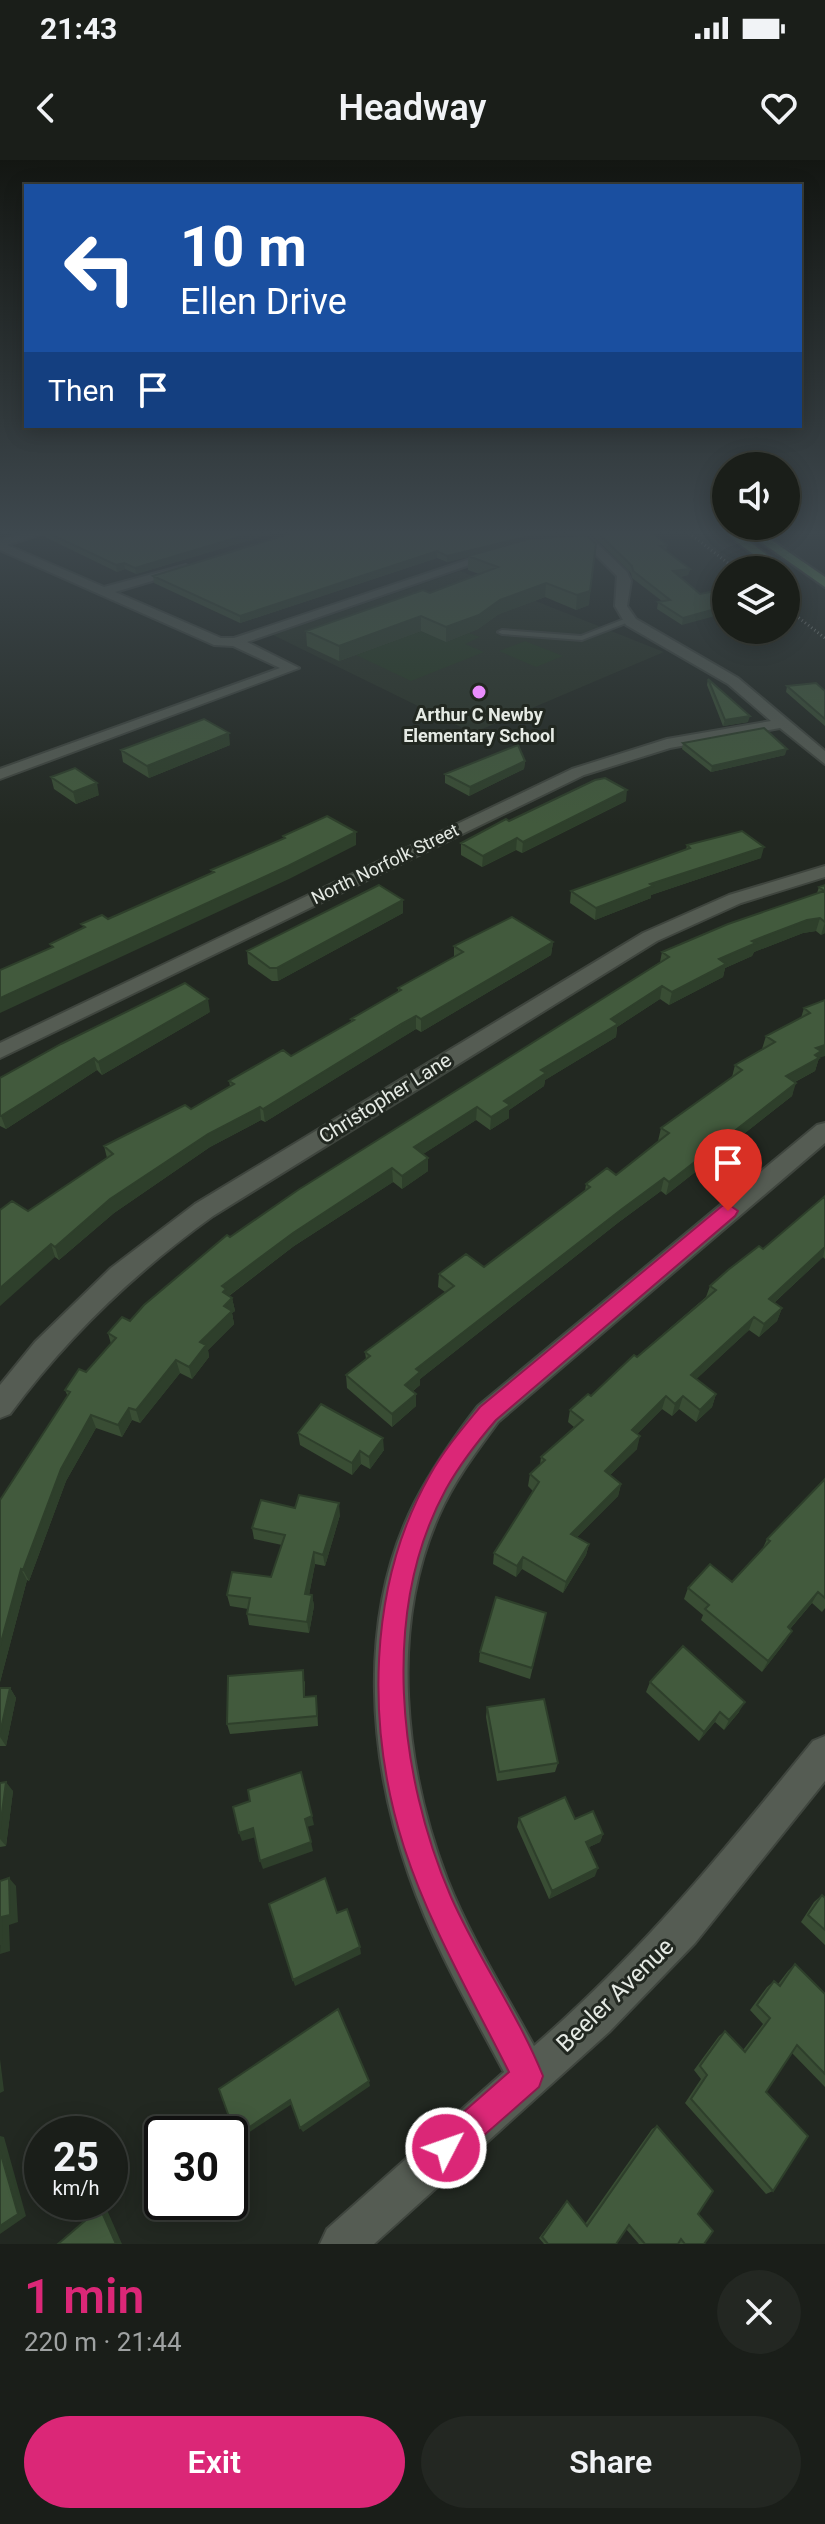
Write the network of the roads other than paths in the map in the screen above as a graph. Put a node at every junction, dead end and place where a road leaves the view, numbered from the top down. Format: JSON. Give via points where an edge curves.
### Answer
{"nodes":[{"id":1,"x":193,"y":630,"type":"edge"},
{"id":2,"x":223,"y":630,"type":"edge"},
{"id":3,"x":269,"y":630,"type":"edge"},
{"id":4,"x":603,"y":630,"type":"edge"},
{"id":5,"x":647,"y":630,"type":"edge"},
{"id":6,"x":502,"y":632,"type":"dead end"},
{"id":7,"x":235,"y":642,"type":"junction"},
{"id":8,"x":785,"y":723,"type":"junction"},
{"id":9,"x":825,"y":759,"type":"edge"},
{"id":10,"x":0,"y":774,"type":"edge"},
{"id":11,"x":825,"y":871,"type":"edge"},
{"id":12,"x":0,"y":1051,"type":"edge"},
{"id":13,"x":825,"y":1131,"type":"edge"},
{"id":14,"x":0,"y":1406,"type":"edge"},
{"id":15,"x":825,"y":1753,"type":"edge"},
{"id":16,"x":528,"y":2076,"type":"junction"},
{"id":17,"x":342,"y":2244,"type":"edge"}],
"edges":[{"from":1,"to":7,"type":"street","via":[[219,642]]},
{"from":2,"to":7,"type":"street"},
{"from":3,"to":7,"type":"street"},
{"from":4,"to":6,"type":"lane","via":[[582,638]]},
{"from":5,"to":8,"type":"street","via":[[733,681]]},
{"from":7,"to":10,"type":"street","via":[[292,668]]},
{"from":8,"to":9,"type":"street"},
{"from":8,"to":12,"type":"street","name":"North Norfolk Street","via":[[667,744],[569,776]]},
{"from":11,"to":14,"type":"street","name":"Christopher Lane","via":[[735,899],[650,937],[204,1210],[86,1304]]},
{"from":13,"to":16,"type":"street","via":[[488,1414],[438,1483],[405,1564],[392,1643],[393,1731],[401,1788],[441,1907]]},
{"from":15,"to":16,"type":"street","name":"Beeler Avenue","via":[[666,1948]]},
{"from":16,"to":17,"type":"street","name":"Beeler Avenue"}]}
